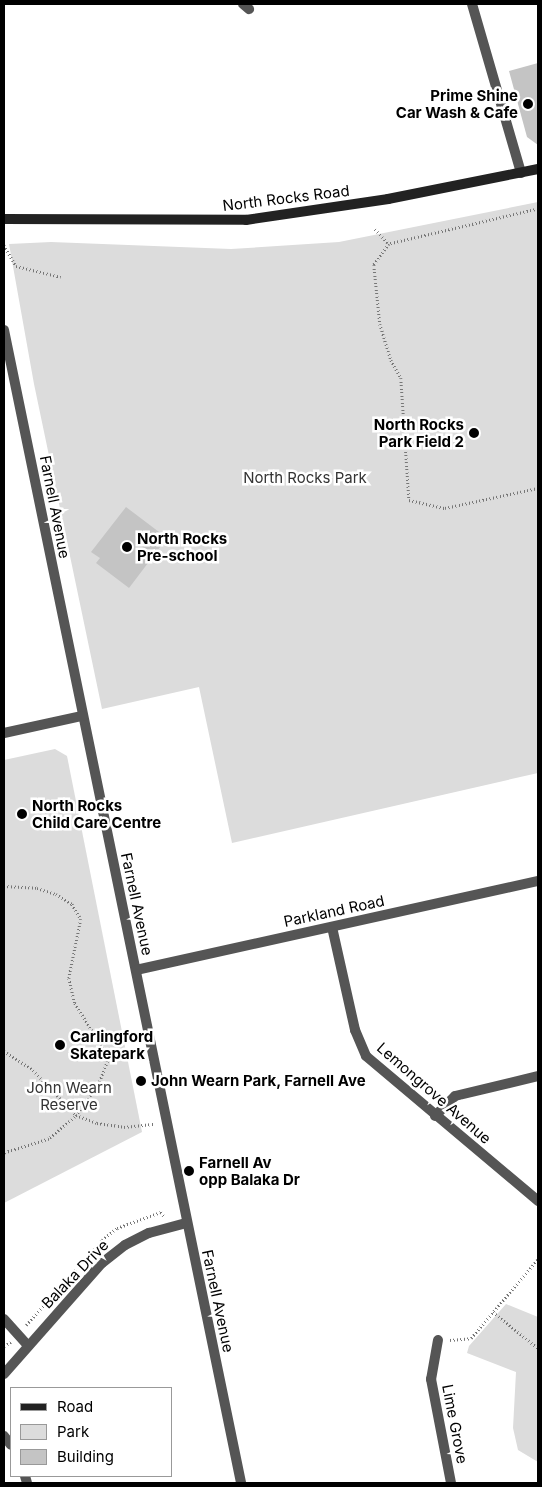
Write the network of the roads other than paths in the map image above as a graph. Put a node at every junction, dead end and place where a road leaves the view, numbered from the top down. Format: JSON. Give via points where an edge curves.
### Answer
{"nodes":[{"id":1,"x":472,"y":4,"type":"edge"},
{"id":2,"x":538,"y":169,"type":"edge"},
{"id":3,"x":521,"y":173,"type":"junction"},
{"id":4,"x":4,"y":219,"type":"edge"},
{"id":5,"x":4,"y":330,"type":"edge"},
{"id":6,"x":82,"y":716,"type":"junction"},
{"id":7,"x":4,"y":733,"type":"edge"},
{"id":8,"x":538,"y":881,"type":"edge"},
{"id":9,"x":332,"y":927,"type":"junction"},
{"id":10,"x":136,"y":970,"type":"junction"},
{"id":11,"x":538,"y":1076,"type":"edge"},
{"id":12,"x":435,"y":1116,"type":"junction"},
{"id":13,"x":538,"y":1201,"type":"edge"},
{"id":14,"x":186,"y":1223,"type":"junction"},
{"id":15,"x":4,"y":1319,"type":"edge"},
{"id":16,"x":438,"y":1340,"type":"road end"},
{"id":17,"x":28,"y":1346,"type":"junction"},
{"id":18,"x":4,"y":1374,"type":"edge"},
{"id":19,"x":241,"y":1483,"type":"edge"},
{"id":20,"x":451,"y":1483,"type":"edge"}],
"edges":[{"from":1,"to":3,"type":"street"},
{"from":2,"to":3,"type":"main road","name":"North Rocks Road"},
{"from":3,"to":4,"type":"main road","name":"North Rocks Road","via":[[388,199],[246,220]]},
{"from":5,"to":6,"type":"street","name":"Farnell Avenue"},
{"from":6,"to":7,"type":"street"},
{"from":6,"to":10,"type":"street","name":"Farnell Avenue"},
{"from":8,"to":9,"type":"street","name":"Parkland Road"},
{"from":9,"to":10,"type":"street","name":"Parkland Road"},
{"from":9,"to":12,"type":"street","name":"Lemongrove Avenue","via":[[355,1030],[366,1056]]},
{"from":10,"to":14,"type":"street","name":"Farnell Avenue"},
{"from":11,"to":12,"type":"street","via":[[455,1096]]},
{"from":12,"to":13,"type":"street","name":"Lemongrove Avenue"},
{"from":14,"to":17,"type":"street","name":"Balaka Drive","via":[[149,1233],[125,1245],[102,1263]]},
{"from":14,"to":19,"type":"street","name":"Farnell Avenue"},
{"from":15,"to":17,"type":"street"},
{"from":16,"to":20,"type":"street","name":"Lime Grove","via":[[431,1380]]},
{"from":17,"to":18,"type":"street","name":"Balaka Drive"}]}
